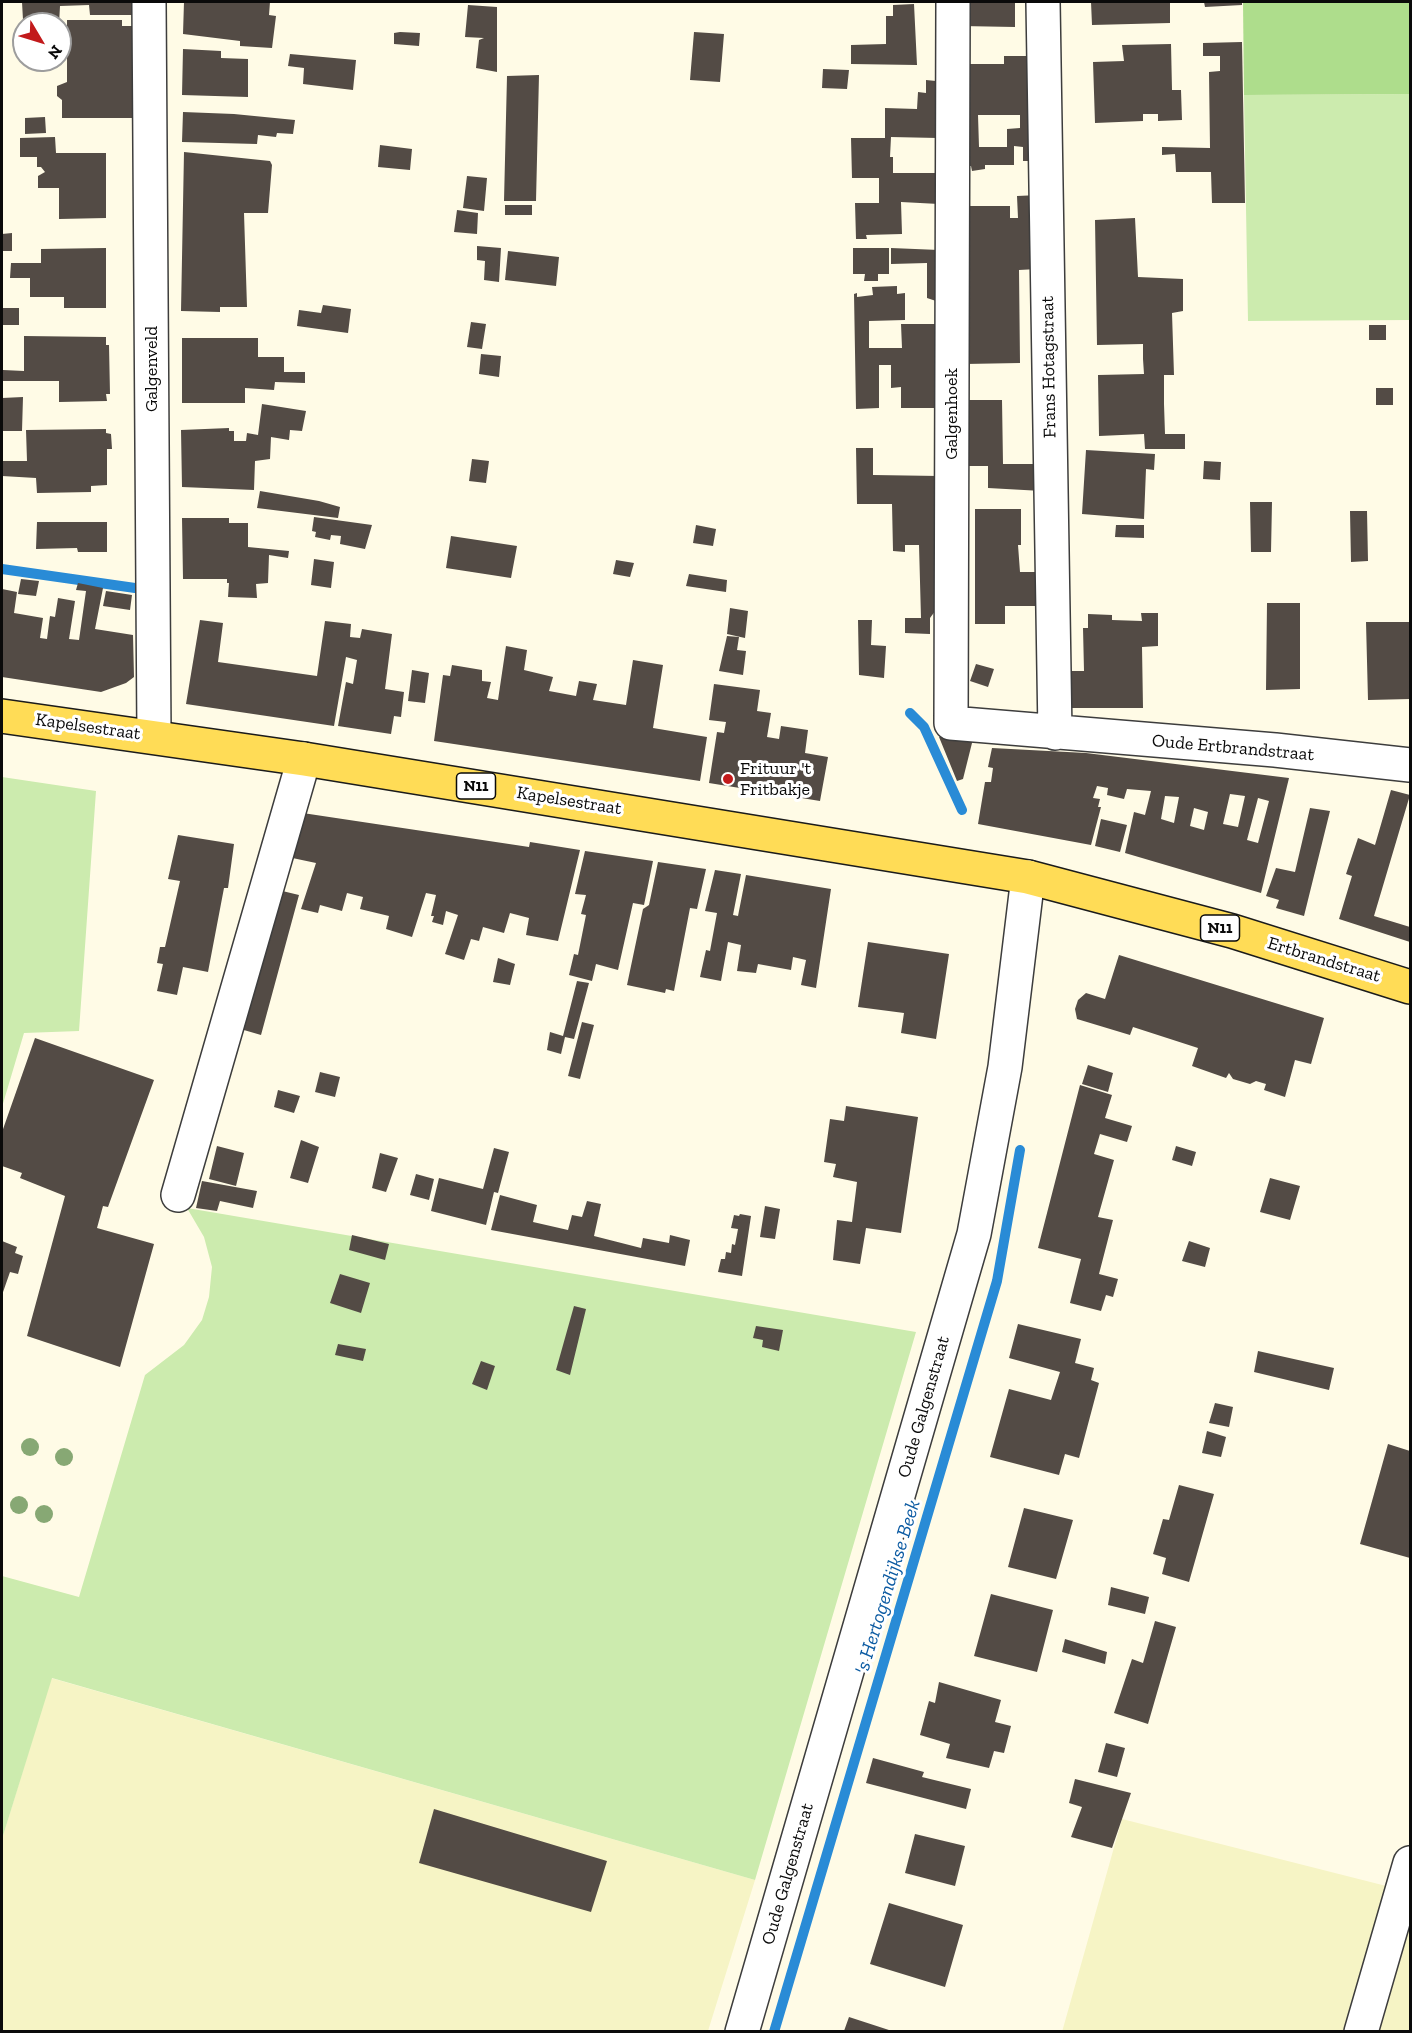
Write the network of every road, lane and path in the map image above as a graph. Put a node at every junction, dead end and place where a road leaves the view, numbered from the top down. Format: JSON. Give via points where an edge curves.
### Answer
{"nodes":[{"id":1,"x":149,"y":2,"type":"edge"},
{"id":2,"x":953,"y":2,"type":"edge"},
{"id":3,"x":1043,"y":2,"type":"edge"},
{"id":4,"x":2,"y":716,"type":"edge"},
{"id":5,"x":1055,"y":733,"type":"junction"},
{"id":6,"x":154,"y":736,"type":"junction"},
{"id":7,"x":304,"y":759,"type":"junction"},
{"id":8,"x":1410,"y":765,"type":"edge"},
{"id":9,"x":1028,"y":877,"type":"junction"},
{"id":10,"x":1410,"y":987,"type":"edge"},
{"id":11,"x":178,"y":1195,"type":"dead end"},
{"id":12,"x":1410,"y":1863,"type":"edge"},
{"id":13,"x":741,"y":2031,"type":"edge"},
{"id":14,"x":1361,"y":2031,"type":"edge"}],
"edges":[{"from":1,"to":6,"type":"street","name":"Galgenveld"},
{"from":2,"to":5,"type":"street","name":"Galgenhoek","via":[[951,723]]},
{"from":3,"to":5,"type":"street","name":"Frans Hotagstraat"},
{"from":4,"to":6,"type":"main road","name":"Kapelsestraat","number":"N11"},
{"from":5,"to":8,"type":"street","name":"Oude Ertbrandstraat"},
{"from":6,"to":7,"type":"main road","name":"Kapelsestraat","number":"N11"},
{"from":7,"to":9,"type":"main road","name":"Kapelsestraat","number":"N11"},
{"from":7,"to":11,"type":"street"},
{"from":9,"to":10,"type":"main road","name":"Ertbrandstraat","number":"N11","via":[[1211,925]]},
{"from":9,"to":13,"type":"street","name":"Oude Galgenstraat","via":[[1005,1067],[974,1234]]},
{"from":12,"to":14,"type":"street"}]}
